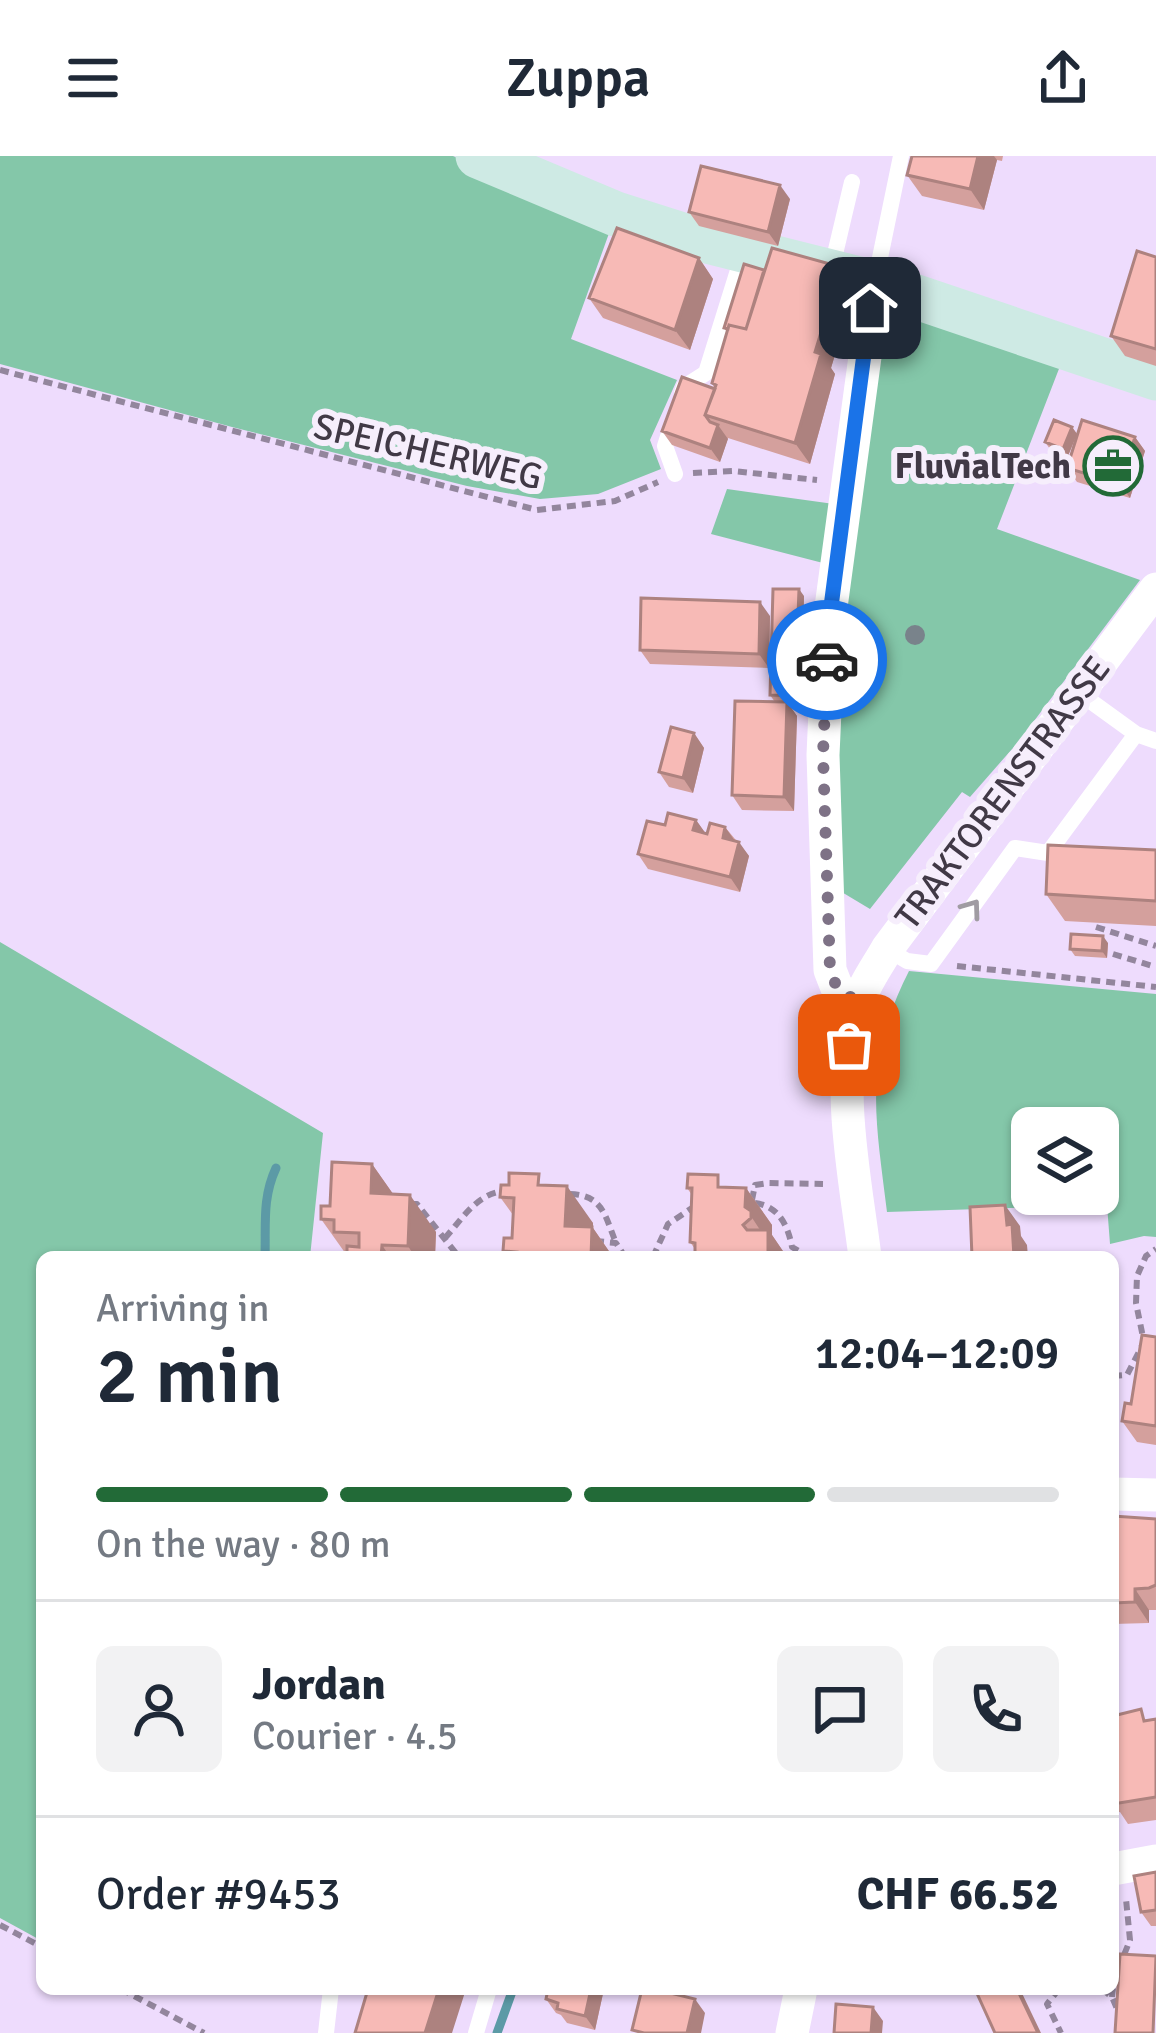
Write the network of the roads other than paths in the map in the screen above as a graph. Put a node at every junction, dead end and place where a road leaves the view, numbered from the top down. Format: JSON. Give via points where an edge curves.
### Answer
{"nodes":[{"id":1,"x":478,"y":156,"type":"edge"},
{"id":2,"x":901,"y":156,"type":"edge"},
{"id":3,"x":852,"y":182,"type":"dead end"},
{"id":4,"x":744,"y":250,"type":"junction"},
{"id":5,"x":831,"y":272,"type":"junction"},
{"id":6,"x":874,"y":283,"type":"junction"},
{"id":7,"x":1156,"y":378,"type":"edge"},
{"id":8,"x":675,"y":474,"type":"road end"},
{"id":9,"x":1156,"y":589,"type":"edge"},
{"id":10,"x":1078,"y":692,"type":"junction"},
{"id":11,"x":1136,"y":734,"type":"junction"},
{"id":12,"x":1156,"y":741,"type":"edge"},
{"id":13,"x":887,"y":949,"type":"junction"},
{"id":14,"x":858,"y":1002,"type":"junction"},
{"id":15,"x":864,"y":1251,"type":"edge"},
{"id":16,"x":1119,"y":1494,"type":"edge"},
{"id":17,"x":1156,"y":1495,"type":"edge"},
{"id":18,"x":1156,"y":1861,"type":"edge"},
{"id":19,"x":1122,"y":1878,"type":"edge"},
{"id":20,"x":330,"y":1995,"type":"edge"},
{"id":21,"x":487,"y":1995,"type":"edge"},
{"id":22,"x":800,"y":1995,"type":"edge"},
{"id":23,"x":326,"y":2033,"type":"edge"},
{"id":24,"x":476,"y":2033,"type":"edge"},
{"id":25,"x":792,"y":2033,"type":"edge"}],
"edges":[{"from":1,"to":4,"type":"street","via":[[616,214]]},
{"from":2,"to":6,"type":"lane"},
{"from":3,"to":5,"type":"lane"},
{"from":4,"to":5,"type":"street"},
{"from":4,"to":8,"type":"lane","via":[[706,373],[684,387],[665,446]]},
{"from":5,"to":6,"type":"street"},
{"from":6,"to":7,"type":"street"},
{"from":6,"to":14,"type":"street","via":[[829,622],[823,754],[830,970],[837,988]]},
{"from":9,"to":10,"type":"street","name":"TRAKTORENSTRASSE"},
{"from":10,"to":11,"type":"lane"},
{"from":10,"to":13,"type":"street","name":"TRAKTORENSTRASSE"},
{"from":11,"to":12,"type":"lane"},
{"from":13,"to":11,"type":"lane","one_way":true,"via":[[931,964],[1016,848],[1048,853]]},
{"from":13,"to":14,"type":"street","name":"TRAKTORENSTRASSE"},
{"from":14,"to":15,"type":"street","name":"TRAKTORENSTRASSE","via":[[848,1090]]},
{"from":16,"to":17,"type":"street"},
{"from":18,"to":19,"type":"street"},
{"from":20,"to":23,"type":"lane"},
{"from":21,"to":24,"type":"lane"},
{"from":22,"to":25,"type":"street"}]}
